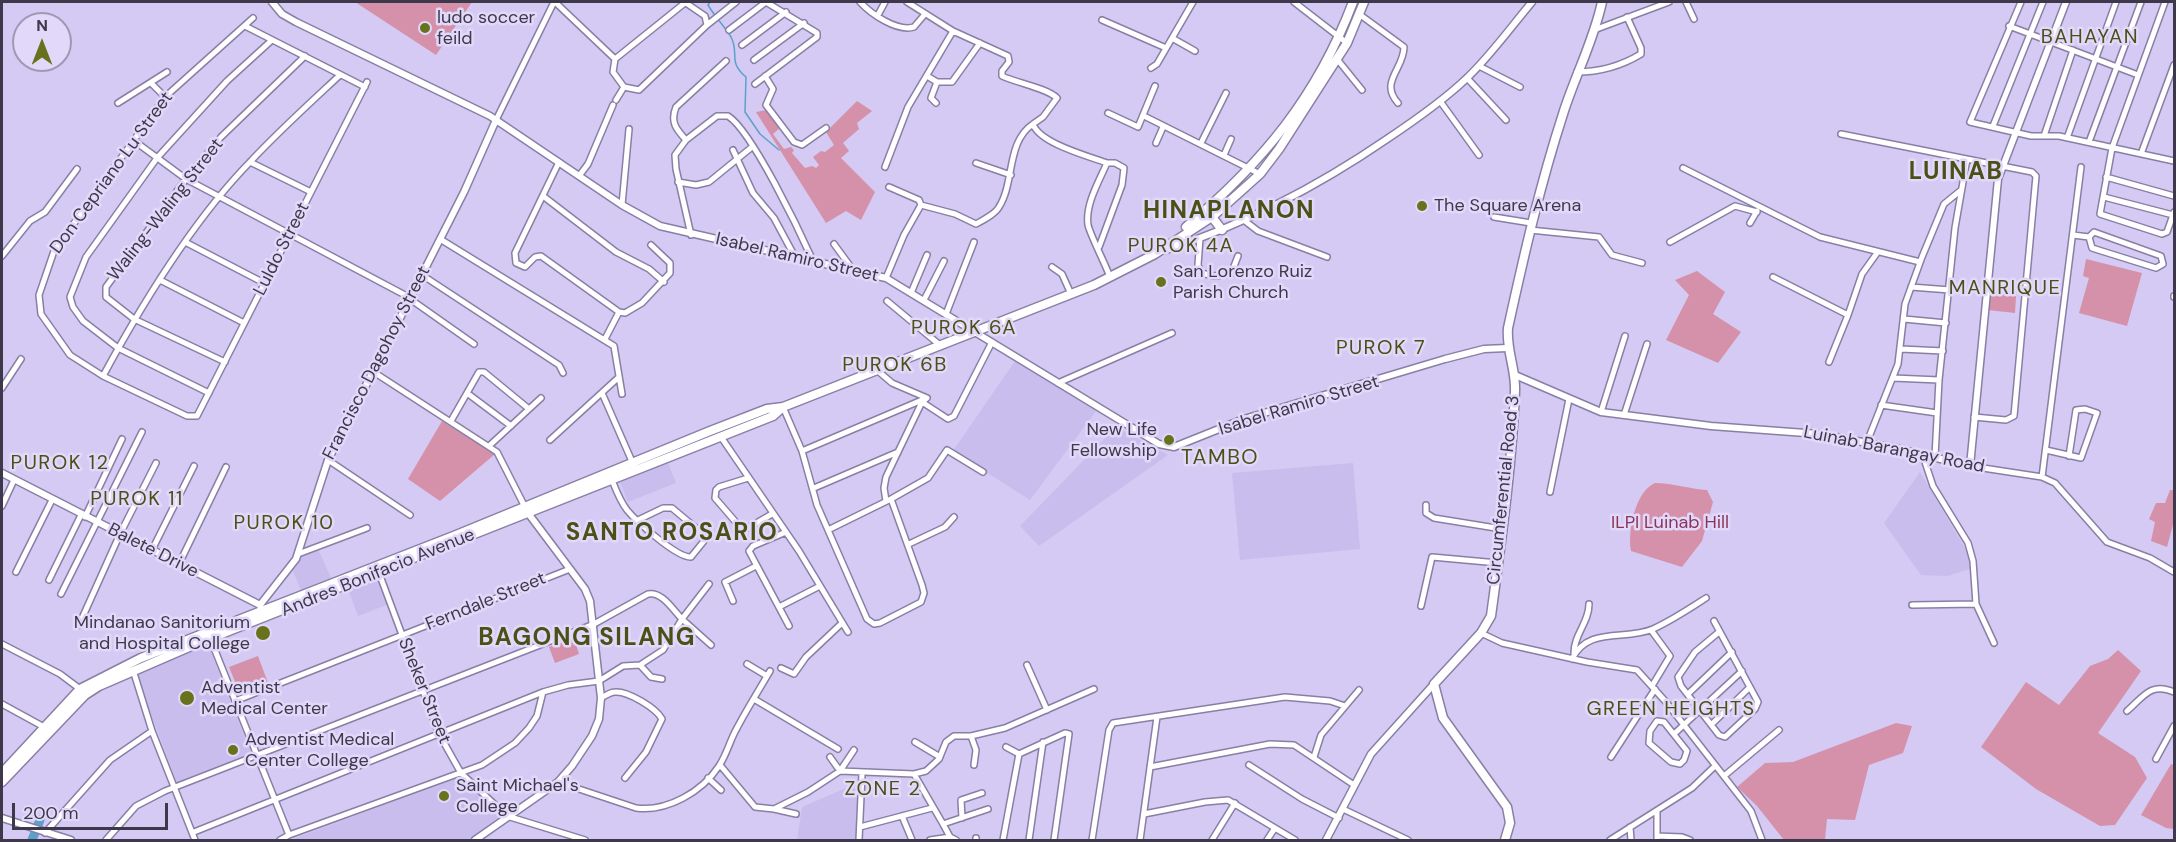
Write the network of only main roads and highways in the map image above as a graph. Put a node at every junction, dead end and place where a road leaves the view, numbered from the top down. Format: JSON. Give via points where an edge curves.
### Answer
{"nodes":[{"id":1,"x":1351,"y":2,"type":"edge"},
{"id":2,"x":1602,"y":2,"type":"edge"},
{"id":3,"x":1362,"y":8,"type":"edge"},
{"id":4,"x":1212,"y":217,"type":"junction"},
{"id":5,"x":1221,"y":230,"type":"road end"},
{"id":6,"x":1156,"y":253,"type":"junction"},
{"id":7,"x":783,"y":407,"type":"junction"},
{"id":8,"x":634,"y":466,"type":"junction"},
{"id":9,"x":526,"y":509,"type":"junction"},
{"id":10,"x":262,"y":611,"type":"junction"},
{"id":11,"x":82,"y":692,"type":"junction"},
{"id":12,"x":2,"y":773,"type":"edge"},
{"id":13,"x":2,"y":782,"type":"edge"},
{"id":14,"x":1505,"y":840,"type":"edge"}],
"edges":[{"from":1,"to":6,"type":"main road","name":"Andres Bonifacio Avenue","via":[[1339,38],[1294,114],[1251,169]]},
{"from":2,"to":14,"type":"main road","name":"Circumferential Road 3","via":[[1530,226],[1508,328],[1507,348],[1515,375],[1513,424],[1491,616],[1481,633],[1434,684],[1443,718],[1507,807],[1510,823]]},
{"from":3,"to":4,"type":"main road","name":"Andres Bonifacio Avenue","via":[[1347,43],[1260,174]]},
{"from":4,"to":5,"type":"main road"},
{"from":4,"to":6,"type":"main road","name":"Andres Bonifacio Avenue"},
{"from":6,"to":7,"type":"main road","name":"Andres Bonifacio Avenue","via":[[1071,294]]},
{"from":7,"to":8,"type":"main road","name":"Andres Bonifacio Avenue","via":[[767,409]]},
{"from":7,"to":8,"type":"main road","name":"Andres Bonifacio Avenue","via":[[773,416],[721,437]]},
{"from":8,"to":9,"type":"main road","name":"Andres Bonifacio Avenue"},
{"from":8,"to":9,"type":"main road","name":"Andres Bonifacio Avenue","via":[[612,480]]},
{"from":9,"to":10,"type":"main road","name":"Andres Bonifacio Avenue"},
{"from":9,"to":10,"type":"main road","name":"Andres Bonifacio Avenue","via":[[379,573]]},
{"from":10,"to":11,"type":"main road","name":"Andres Bonifacio Avenue","via":[[210,638]]},
{"from":10,"to":11,"type":"main road","name":"Andres Bonifacio Avenue","via":[[141,658]]},
{"from":11,"to":12,"type":"main road","name":"Andres Bonifacio Avenue"},
{"from":11,"to":13,"type":"main road","name":"Andres Bonifacio Avenue"}]}
